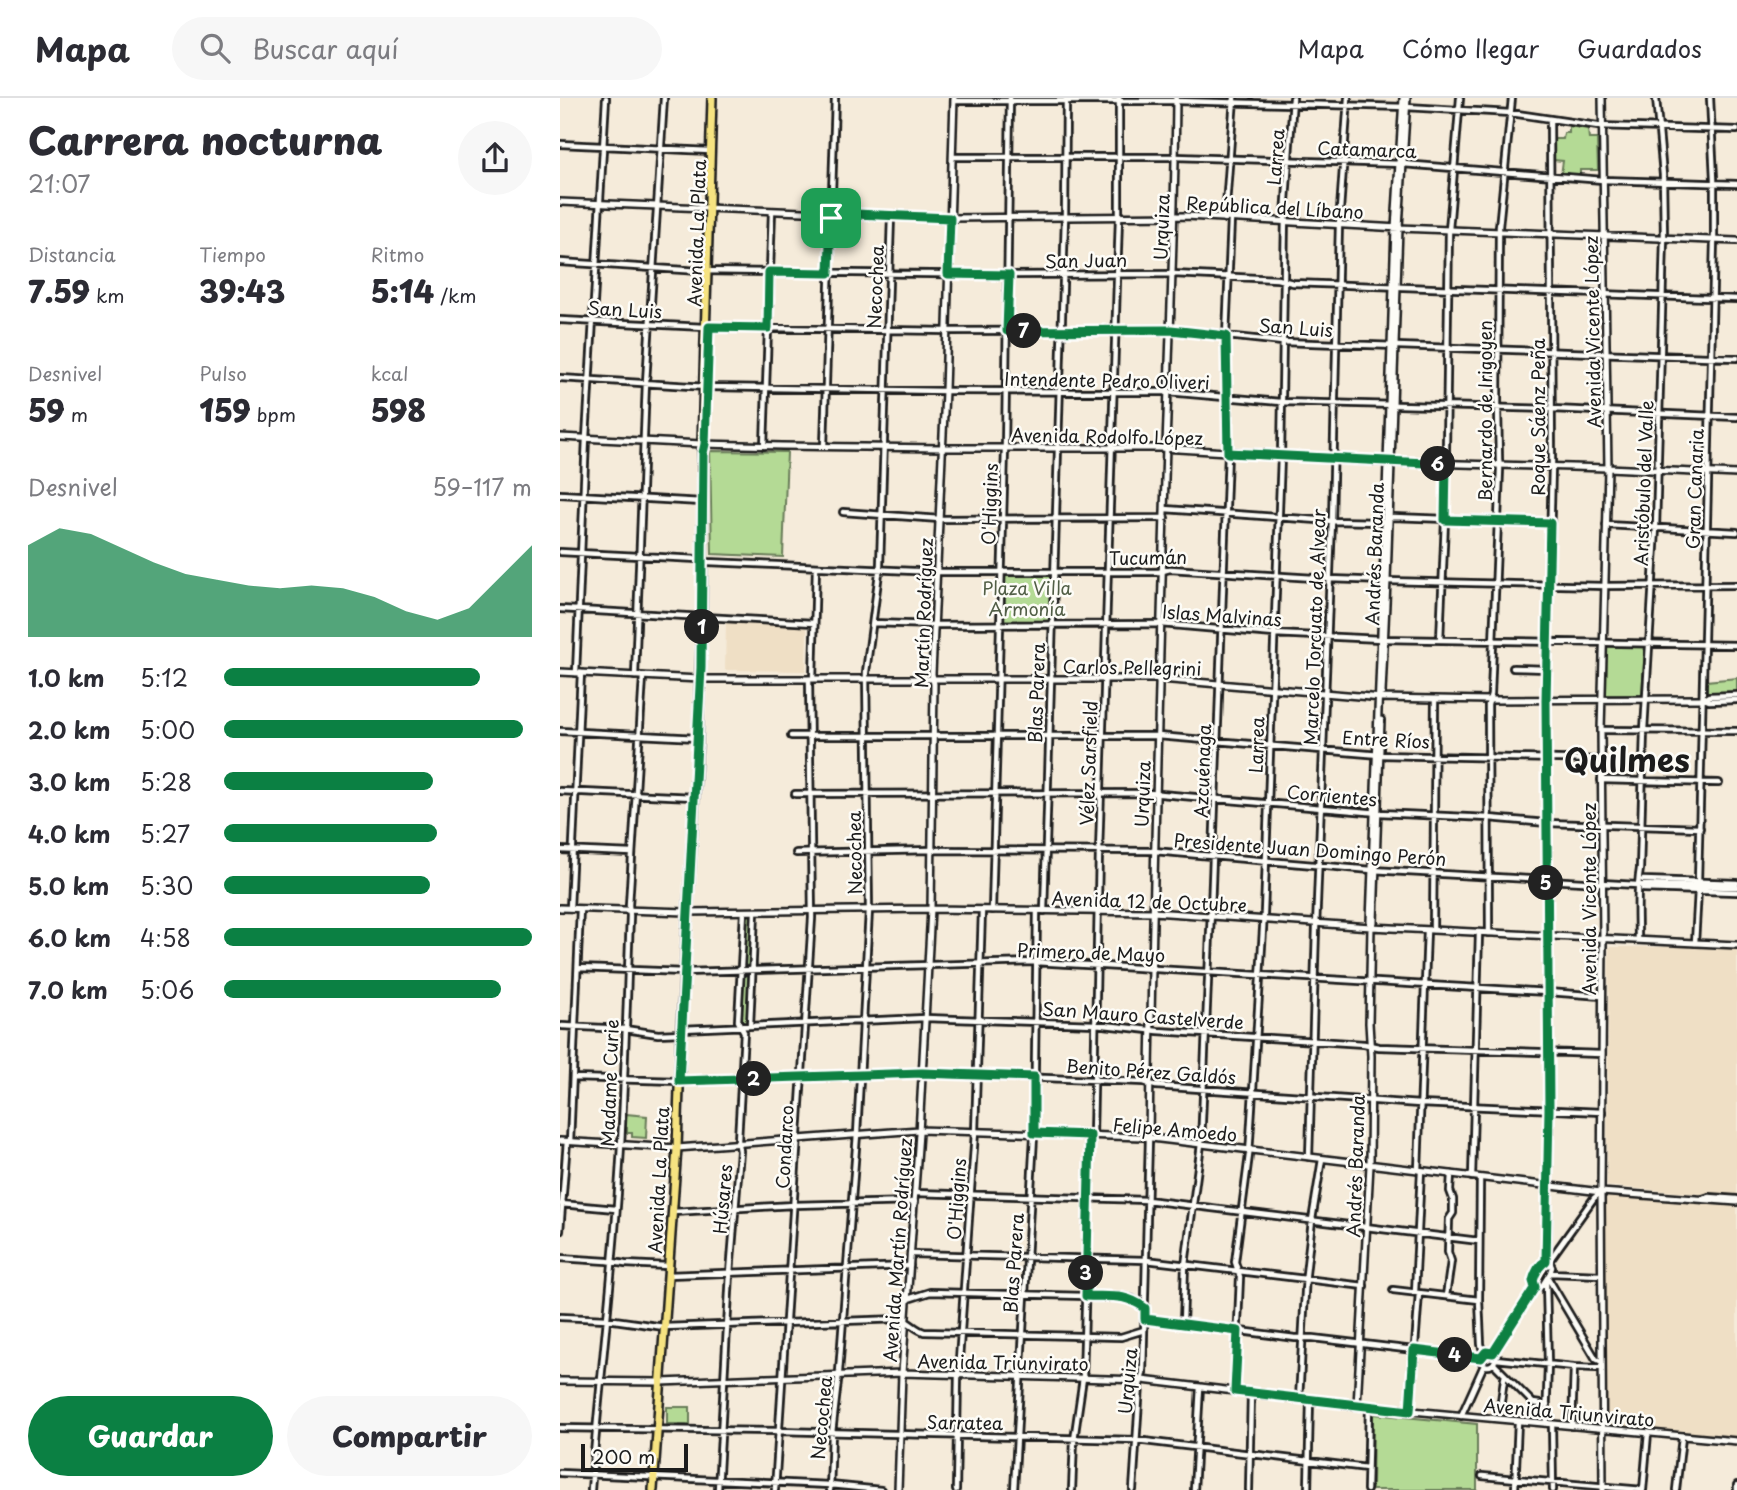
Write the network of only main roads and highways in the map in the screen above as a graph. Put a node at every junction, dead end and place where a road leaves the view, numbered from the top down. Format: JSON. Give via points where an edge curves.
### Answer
{"nodes":[{"id":1,"x":714,"y":98,"type":"edge"},
{"id":2,"x":711,"y":209,"type":"junction"},
{"id":3,"x":653,"y":1490,"type":"edge"}],
"edges":[{"from":1,"to":2,"type":"main road","name":"Avenida La Plata"},
{"from":1,"to":2,"type":"main road","name":"Avenida La Plata"},
{"from":2,"to":3,"type":"main road","name":"Avenida La Plata","via":[[698,738],[677,1148]]}]}
